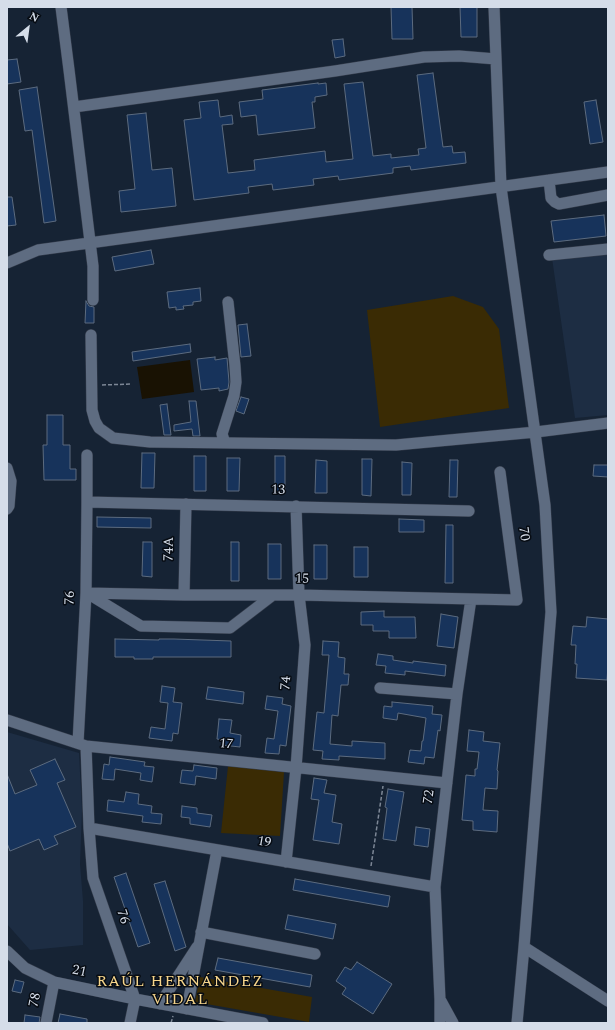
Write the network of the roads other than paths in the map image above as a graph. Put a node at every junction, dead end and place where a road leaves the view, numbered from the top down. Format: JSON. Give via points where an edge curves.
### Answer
{"nodes":[{"id":1,"x":61,"y":7,"type":"edge"},
{"id":2,"x":494,"y":7,"type":"edge"},
{"id":3,"x":496,"y":59,"type":"junction"},
{"id":4,"x":74,"y":108,"type":"junction"},
{"id":5,"x":608,"y":172,"type":"edge"},
{"id":6,"x":549,"y":180,"type":"junction"},
{"id":7,"x":501,"y":187,"type":"junction"},
{"id":8,"x":608,"y":195,"type":"edge"},
{"id":9,"x":89,"y":243,"type":"junction"},
{"id":10,"x":608,"y":249,"type":"edge"},
{"id":11,"x":549,"y":255,"type":"dead end"},
{"id":12,"x":7,"y":263,"type":"edge"},
{"id":13,"x":92,"y":300,"type":"dead end"},
{"id":14,"x":228,"y":302,"type":"dead end"},
{"id":15,"x":91,"y":336,"type":"dead end"},
{"id":16,"x":608,"y":423,"type":"edge"},
{"id":17,"x":536,"y":432,"type":"junction"},
{"id":18,"x":225,"y":443,"type":"junction"},
{"id":19,"x":86,"y":455,"type":"dead end"},
{"id":20,"x":7,"y":468,"type":"edge"},
{"id":21,"x":500,"y":472,"type":"dead end"},
{"id":22,"x":87,"y":502,"type":"junction"},
{"id":23,"x":186,"y":504,"type":"junction"},
{"id":24,"x":296,"y":506,"type":"junction"},
{"id":25,"x":7,"y":509,"type":"edge"},
{"id":26,"x":469,"y":511,"type":"dead end"},
{"id":27,"x":86,"y":593,"type":"junction"},
{"id":28,"x":184,"y":595,"type":"junction"},
{"id":29,"x":273,"y":595,"type":"junction"},
{"id":30,"x":299,"y":595,"type":"junction"},
{"id":31,"x":471,"y":599,"type":"junction"},
{"id":32,"x":517,"y":600,"type":"joint"},
{"id":33,"x":380,"y":688,"type":"dead end"},
{"id":34,"x":457,"y":694,"type":"junction"},
{"id":35,"x":7,"y":720,"type":"edge"},
{"id":36,"x":82,"y":744,"type":"junction"},
{"id":37,"x":296,"y":768,"type":"junction"},
{"id":38,"x":446,"y":783,"type":"junction"},
{"id":39,"x":89,"y":828,"type":"junction"},
{"id":40,"x":217,"y":850,"type":"junction"},
{"id":41,"x":286,"y":862,"type":"junction"},
{"id":42,"x":434,"y":887,"type":"junction"},
{"id":43,"x":202,"y":932,"type":"junction"},
{"id":44,"x":199,"y":944,"type":"junction"},
{"id":45,"x":524,"y":947,"type":"junction"},
{"id":46,"x":7,"y":951,"type":"edge"},
{"id":47,"x":315,"y":954,"type":"dead end"},
{"id":48,"x":54,"y":982,"type":"junction"},
{"id":49,"x":135,"y":999,"type":"junction"},
{"id":50,"x":440,"y":1000,"type":"junction"},
{"id":51,"x":608,"y":1001,"type":"edge"},
{"id":52,"x":160,"y":1004,"type":"junction"},
{"id":53,"x":187,"y":1009,"type":"junction"},
{"id":54,"x":46,"y":1023,"type":"edge"},
{"id":55,"x":130,"y":1023,"type":"edge"},
{"id":56,"x":263,"y":1023,"type":"edge"},
{"id":57,"x":440,"y":1023,"type":"edge"},
{"id":58,"x":453,"y":1023,"type":"edge"},
{"id":59,"x":517,"y":1023,"type":"edge"}],
"edges":[{"from":1,"to":4,"type":"street"},
{"from":2,"to":3,"type":"street"},
{"from":3,"to":4,"type":"street","via":[[424,57]]},
{"from":3,"to":7,"type":"street"},
{"from":4,"to":9,"type":"street"},
{"from":5,"to":6,"type":"street"},
{"from":6,"to":7,"type":"street"},
{"from":6,"to":8,"type":"street","via":[[552,198],[559,204]]},
{"from":7,"to":9,"type":"street"},
{"from":7,"to":17,"type":"street"},
{"from":9,"to":12,"type":"street","via":[[38,250]]},
{"from":9,"to":13,"type":"street"},
{"from":10,"to":11,"type":"street"},
{"from":14,"to":18,"type":"street","via":[[236,382],[222,434]]},
{"from":15,"to":18,"type":"street","via":[[92,410],[94,421],[99,428],[113,438],[150,442]]},
{"from":16,"to":17,"type":"street"},
{"from":17,"to":18,"type":"street","via":[[396,445]]},
{"from":17,"to":45,"type":"street","via":[[545,504],[551,612]]},
{"from":19,"to":22,"type":"street","name":"76"},
{"from":20,"to":25,"type":"street","via":[[11,481]]},
{"from":21,"to":32,"type":"street","name":"70"},
{"from":22,"to":23,"type":"street","name":"13"},
{"from":22,"to":27,"type":"street","name":"76"},
{"from":23,"to":24,"type":"street","name":"13"},
{"from":23,"to":28,"type":"street","name":"74A"},
{"from":24,"to":26,"type":"street","name":"13"},
{"from":24,"to":30,"type":"street","name":"74"},
{"from":27,"to":28,"type":"street","name":"15"},
{"from":27,"to":29,"type":"street","via":[[141,626],[230,628]]},
{"from":27,"to":36,"type":"street","name":"76"},
{"from":28,"to":29,"type":"street","name":"15"},
{"from":29,"to":30,"type":"street","name":"15"},
{"from":30,"to":31,"type":"street","name":"15"},
{"from":30,"to":37,"type":"street","name":"74","via":[[305,645]]},
{"from":31,"to":32,"type":"street","name":"15"},
{"from":31,"to":34,"type":"street","name":"72"},
{"from":33,"to":34,"type":"street"},
{"from":34,"to":38,"type":"street","name":"72"},
{"from":35,"to":36,"type":"street","name":"17"},
{"from":36,"to":37,"type":"street","name":"17"},
{"from":36,"to":39,"type":"street","name":"76"},
{"from":37,"to":38,"type":"street","name":"17"},
{"from":37,"to":41,"type":"street","name":"74"},
{"from":38,"to":42,"type":"street","name":"72"},
{"from":39,"to":40,"type":"street","name":"19"},
{"from":39,"to":49,"type":"street","name":"76","via":[[93,878]]},
{"from":40,"to":41,"type":"street","name":"19"},
{"from":40,"to":43,"type":"street"},
{"from":41,"to":42,"type":"street","name":"19"},
{"from":42,"to":50,"type":"street","name":"72"},
{"from":43,"to":44,"type":"street"},
{"from":43,"to":47,"type":"street"},
{"from":44,"to":52,"type":"street"},
{"from":44,"to":53,"type":"street"},
{"from":45,"to":51,"type":"street"},
{"from":45,"to":59,"type":"street"},
{"from":46,"to":48,"type":"street","name":"21","via":[[25,968]]},
{"from":48,"to":49,"type":"street","name":"21"},
{"from":48,"to":54,"type":"street","name":"78"},
{"from":49,"to":52,"type":"street","name":"21"},
{"from":49,"to":55,"type":"street"},
{"from":50,"to":57,"type":"street","name":"72"},
{"from":50,"to":58,"type":"street","name":"72"},
{"from":52,"to":53,"type":"street","name":"21"},
{"from":53,"to":56,"type":"street","name":"21"}]}
